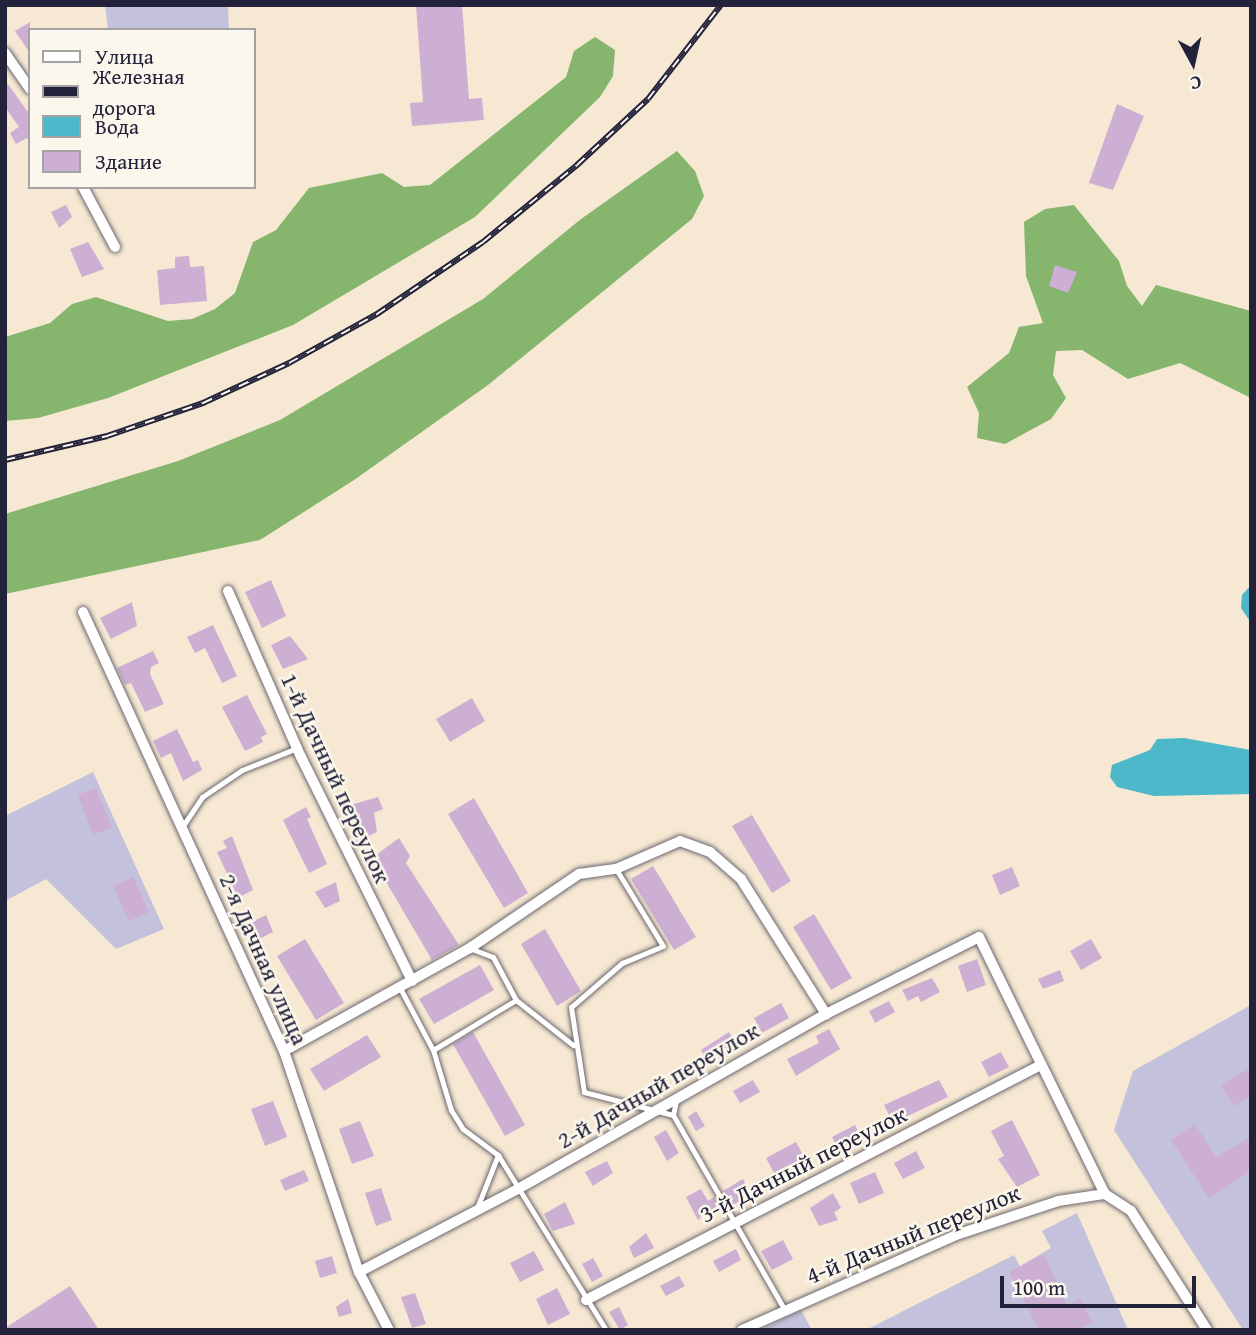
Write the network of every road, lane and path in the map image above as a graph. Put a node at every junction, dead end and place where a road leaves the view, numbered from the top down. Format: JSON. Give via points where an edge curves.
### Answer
{"nodes":[{"id":1,"x":5,"y":53,"type":"edge"},
{"id":2,"x":28,"y":86,"type":"edge"},
{"id":3,"x":84,"y":189,"type":"edge"},
{"id":4,"x":115,"y":247,"type":"dead end"},
{"id":5,"x":228,"y":591,"type":"dead end"},
{"id":6,"x":83,"y":612,"type":"dead end"},
{"id":7,"x":297,"y":748,"type":"junction"},
{"id":8,"x":182,"y":828,"type":"junction"},
{"id":9,"x":616,"y":869,"type":"junction"},
{"id":10,"x":470,"y":948,"type":"junction"},
{"id":11,"x":412,"y":981,"type":"junction"},
{"id":12,"x":400,"y":988,"type":"junction"},
{"id":13,"x":516,"y":1000,"type":"junction"},
{"id":14,"x":826,"y":1014,"type":"junction"},
{"id":15,"x":573,"y":1045,"type":"junction"},
{"id":16,"x":433,"y":1050,"type":"junction"},
{"id":17,"x":284,"y":1051,"type":"junction"},
{"id":18,"x":1039,"y":1066,"type":"junction"},
{"id":19,"x":677,"y":1097,"type":"junction"},
{"id":20,"x":658,"y":1108,"type":"junction"},
{"id":21,"x":673,"y":1115,"type":"junction"},
{"id":22,"x":498,"y":1155,"type":"junction"},
{"id":23,"x":518,"y":1189,"type":"junction"},
{"id":24,"x":1105,"y":1194,"type":"junction"},
{"id":25,"x":475,"y":1211,"type":"junction"},
{"id":26,"x":733,"y":1221,"type":"junction"},
{"id":27,"x":359,"y":1272,"type":"junction"},
{"id":28,"x":586,"y":1300,"type":"junction"},
{"id":29,"x":784,"y":1309,"type":"junction"},
{"id":30,"x":389,"y":1330,"type":"edge"},
{"id":31,"x":606,"y":1330,"type":"edge"},
{"id":32,"x":742,"y":1330,"type":"edge"},
{"id":33,"x":1207,"y":1330,"type":"edge"}],
"edges":[{"from":1,"to":2,"type":"street"},
{"from":3,"to":4,"type":"street"},
{"from":5,"to":7,"type":"street","name":"1-й Дачный переулок"},
{"from":6,"to":8,"type":"street","name":"2-я Дачная улица"},
{"from":7,"to":8,"type":"lane","via":[[242,770],[202,797]]},
{"from":7,"to":11,"type":"street","name":"1-й Дачный переулок"},
{"from":8,"to":17,"type":"street","name":"2-я Дачная улица"},
{"from":9,"to":10,"type":"street","via":[[579,874]]},
{"from":9,"to":14,"type":"street","via":[[680,841],[710,852],[741,879]]},
{"from":9,"to":15,"type":"lane","via":[[663,946],[622,962],[570,1007]]},
{"from":10,"to":11,"type":"street"},
{"from":10,"to":13,"type":"lane","via":[[493,957]]},
{"from":11,"to":12,"type":"street"},
{"from":12,"to":16,"type":"lane"},
{"from":12,"to":17,"type":"street"},
{"from":13,"to":15,"type":"lane"},
{"from":13,"to":16,"type":"lane"},
{"from":14,"to":18,"type":"street","name":"2-й Дачный переулок","via":[[979,937]]},
{"from":14,"to":19,"type":"street","name":"2-й Дачный переулок"},
{"from":15,"to":20,"type":"lane","via":[[584,1092]]},
{"from":16,"to":22,"type":"lane","via":[[451,1110],[463,1129]]},
{"from":17,"to":27,"type":"street","name":"2-я Дачная улица"},
{"from":18,"to":24,"type":"street"},
{"from":18,"to":26,"type":"street","name":"3-й Дачный переулок"},
{"from":19,"to":20,"type":"street","name":"2-й Дачный переулок"},
{"from":19,"to":21,"type":"lane"},
{"from":20,"to":21,"type":"lane"},
{"from":20,"to":23,"type":"street","name":"2-й Дачный переулок"},
{"from":21,"to":26,"type":"lane"},
{"from":22,"to":23,"type":"lane"},
{"from":22,"to":25,"type":"lane"},
{"from":23,"to":25,"type":"street","name":"2-й Дачный переулок"},
{"from":23,"to":28,"type":"lane"},
{"from":24,"to":29,"type":"street","name":"4-й Дачный переулок","via":[[1058,1201],[983,1225]]},
{"from":24,"to":33,"type":"street","via":[[1132,1212]]},
{"from":25,"to":27,"type":"street","name":"2-й Дачный переулок"},
{"from":26,"to":28,"type":"street","name":"3-й Дачный переулок","via":[[660,1265]]},
{"from":26,"to":29,"type":"lane"},
{"from":27,"to":30,"type":"street","name":"2-я Дачная улица"},
{"from":28,"to":31,"type":"lane"},
{"from":29,"to":32,"type":"street","name":"4-й Дачный переулок"}]}
